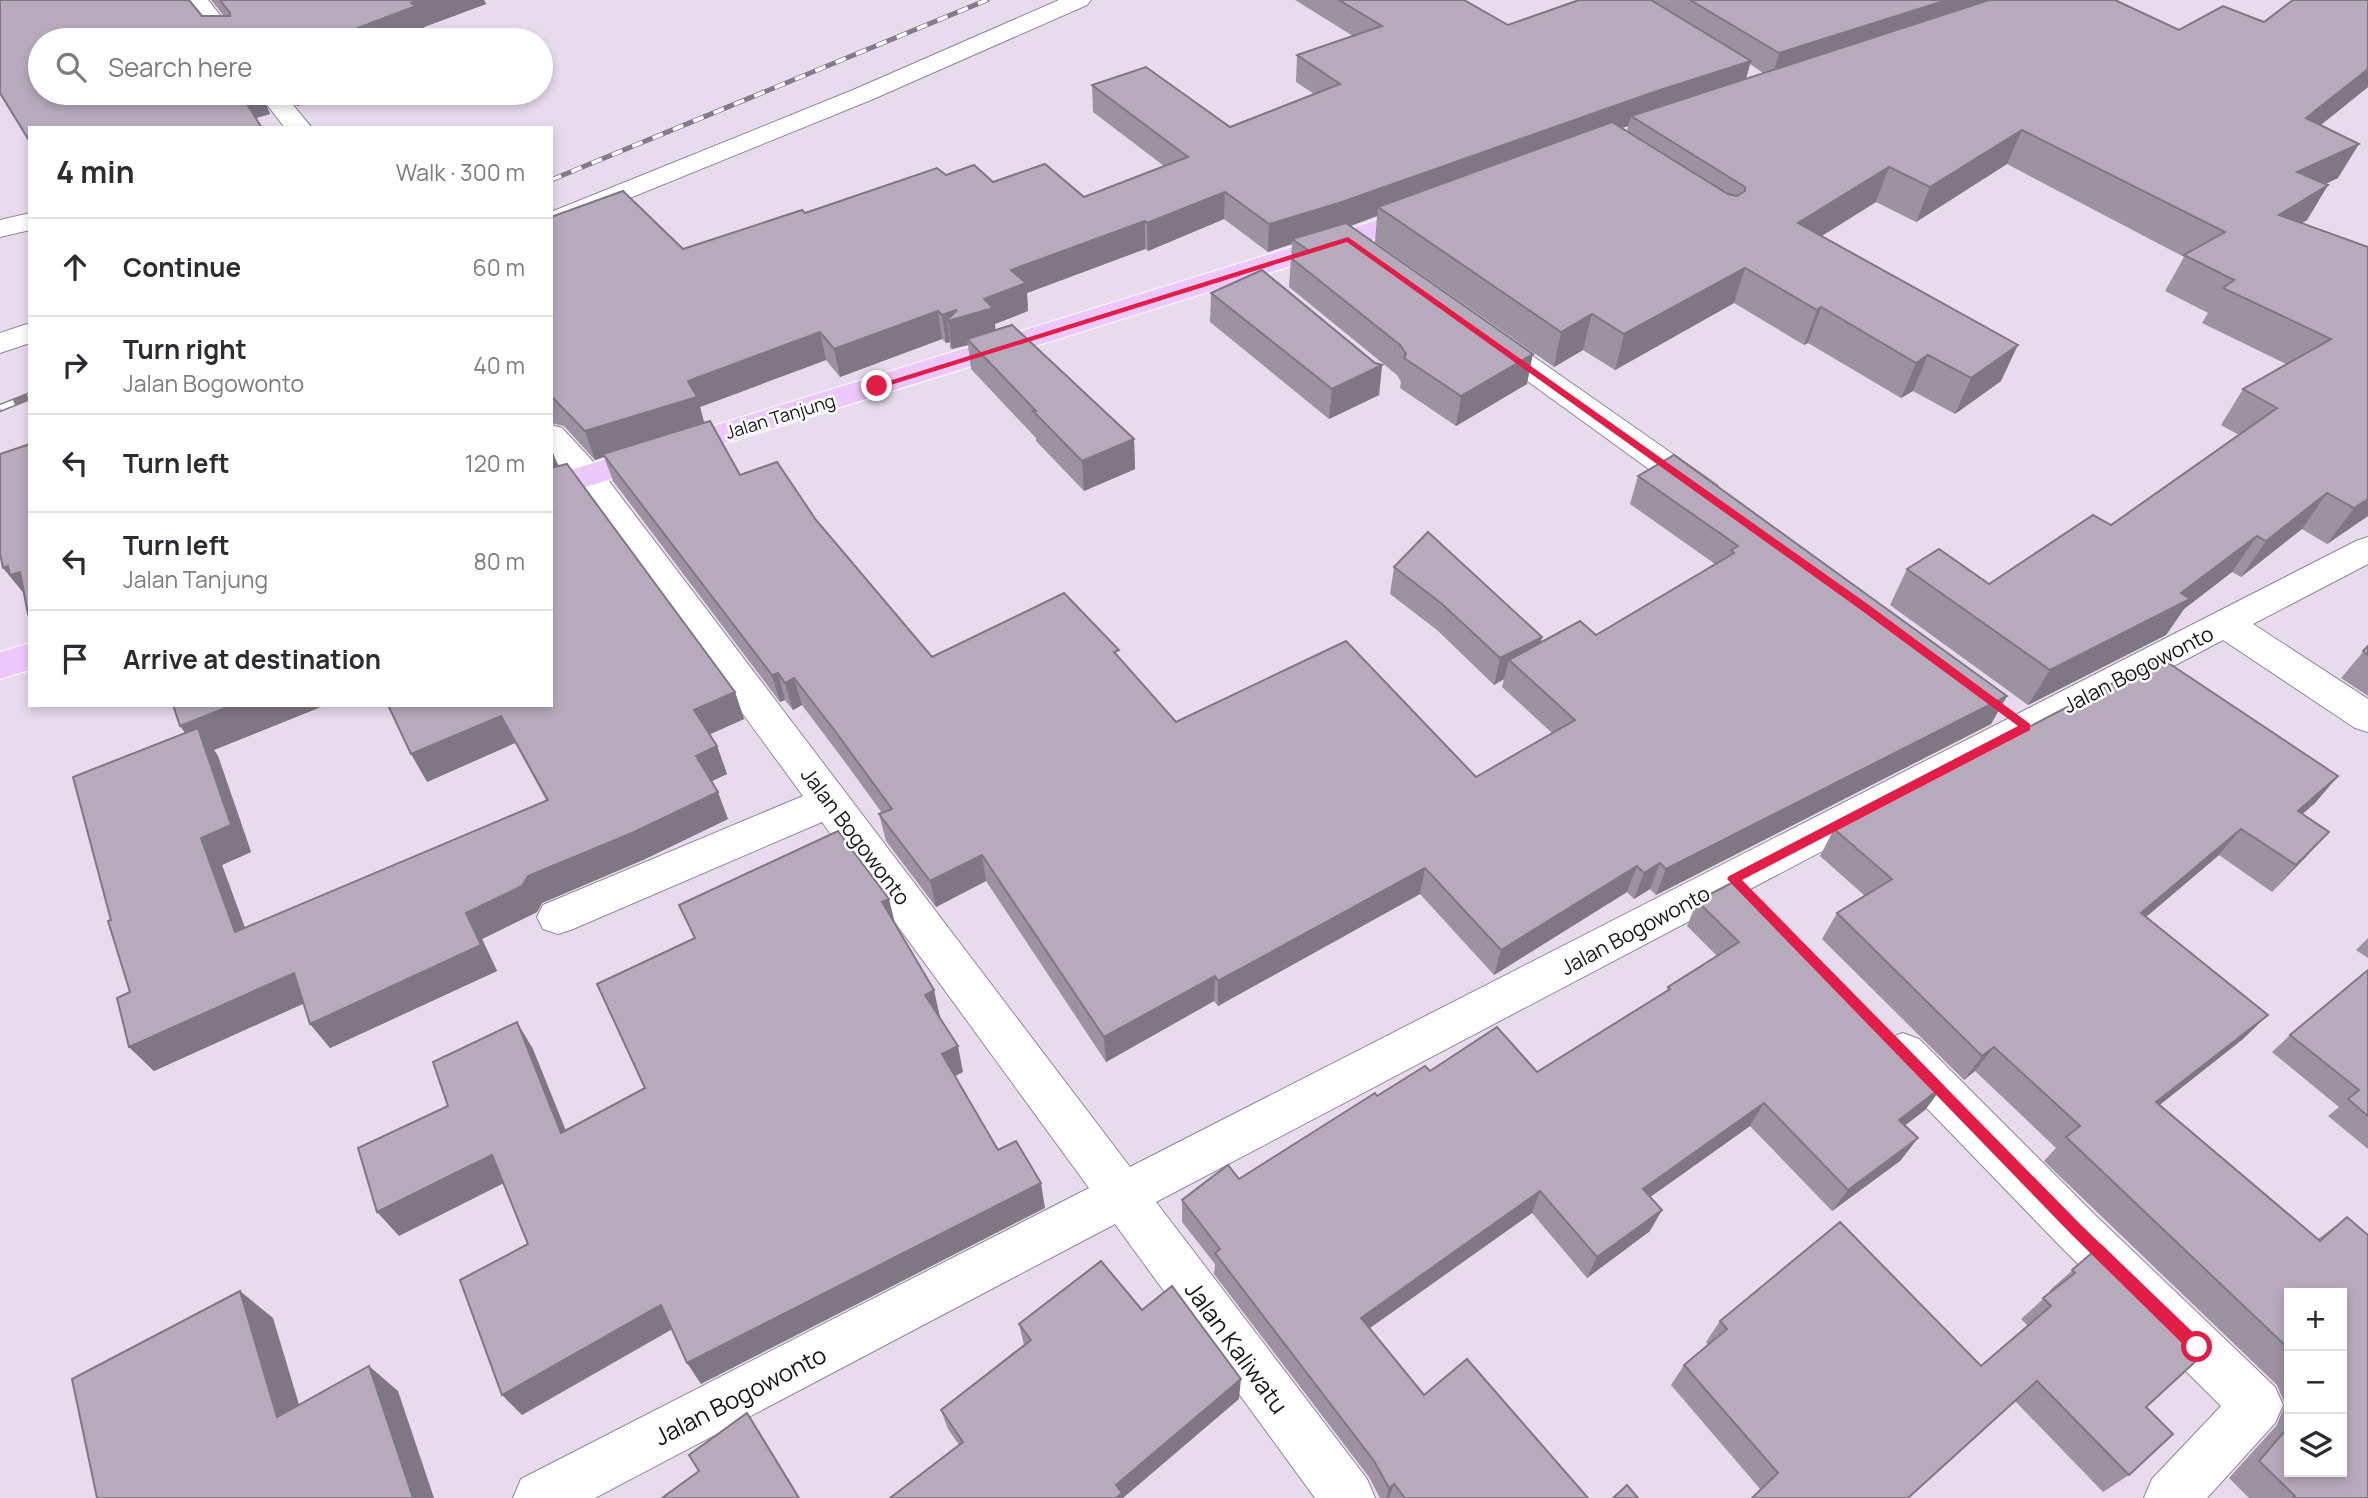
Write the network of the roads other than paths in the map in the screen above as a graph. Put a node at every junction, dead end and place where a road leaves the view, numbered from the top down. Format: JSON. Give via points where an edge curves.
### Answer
{"nodes":[{"id":1,"x":226,"y":0,"type":"edge"},
{"id":2,"x":1079,"y":0,"type":"edge"},
{"id":3,"x":198,"y":3,"type":"edge"},
{"id":4,"x":218,"y":28,"type":"edge"},
{"id":5,"x":281,"y":105,"type":"edge"},
{"id":6,"x":297,"y":126,"type":"edge"},
{"id":7,"x":1450,"y":202,"type":"edge"},
{"id":8,"x":553,"y":221,"type":"edge"},
{"id":9,"x":28,"y":222,"type":"edge"},
{"id":10,"x":0,"y":229,"type":"edge"},
{"id":11,"x":1348,"y":239,"type":"junction"},
{"id":12,"x":1382,"y":263,"type":"edge"},
{"id":13,"x":1462,"y":320,"type":"edge"},
{"id":14,"x":28,"y":333,"type":"edge"},
{"id":15,"x":0,"y":344,"type":"edge"},
{"id":16,"x":553,"y":440,"type":"edge"},
{"id":17,"x":569,"y":482,"type":"edge"},
{"id":18,"x":1735,"y":514,"type":"edge"},
{"id":19,"x":2368,"y":549,"type":"edge"},
{"id":20,"x":2226,"y":624,"type":"junction"},
{"id":21,"x":28,"y":657,"type":"edge"},
{"id":22,"x":0,"y":666,"type":"edge"},
{"id":23,"x":2368,"y":718,"type":"edge"},
{"id":24,"x":830,"y":801,"type":"junction"},
{"id":25,"x":558,"y":917,"type":"dead end"},
{"id":26,"x":1876,"y":1026,"type":"edge"},
{"id":27,"x":1126,"y":1196,"type":"junction"},
{"id":28,"x":540,"y":1498,"type":"edge"},
{"id":29,"x":1348,"y":1498,"type":"edge"},
{"id":30,"x":2171,"y":1498,"type":"edge"}],
"edges":[{"from":1,"to":3,"type":"street"},
{"from":2,"to":8,"type":"street"},
{"from":3,"to":4,"type":"street"},
{"from":5,"to":6,"type":"street"},
{"from":7,"to":11,"type":"main road","name":"Jalan Tanjung"},
{"from":9,"to":10,"type":"street"},
{"from":11,"to":12,"type":"street"},
{"from":11,"to":17,"type":"main road","name":"Jalan Tanjung","via":[[1258,279]]},
{"from":13,"to":18,"type":"street"},
{"from":14,"to":15,"type":"street"},
{"from":16,"to":17,"type":"street","name":"Jalan Bogowonto"},
{"from":17,"to":24,"type":"street","name":"Jalan Bogowonto"},
{"from":19,"to":20,"type":"street","name":"Jalan Bogowonto"},
{"from":20,"to":23,"type":"street"},
{"from":20,"to":27,"type":"street","name":"Jalan Bogowonto","via":[[2012,716],[1747,894]]},
{"from":21,"to":22,"type":"main road"},
{"from":24,"to":25,"type":"street"},
{"from":24,"to":27,"type":"street","name":"Jalan Bogowonto"},
{"from":26,"to":30,"type":"street","via":[[2257,1405]]},
{"from":27,"to":28,"type":"street","name":"Jalan Bogowonto"},
{"from":27,"to":29,"type":"street","name":"Jalan Kaliwatu"}]}
